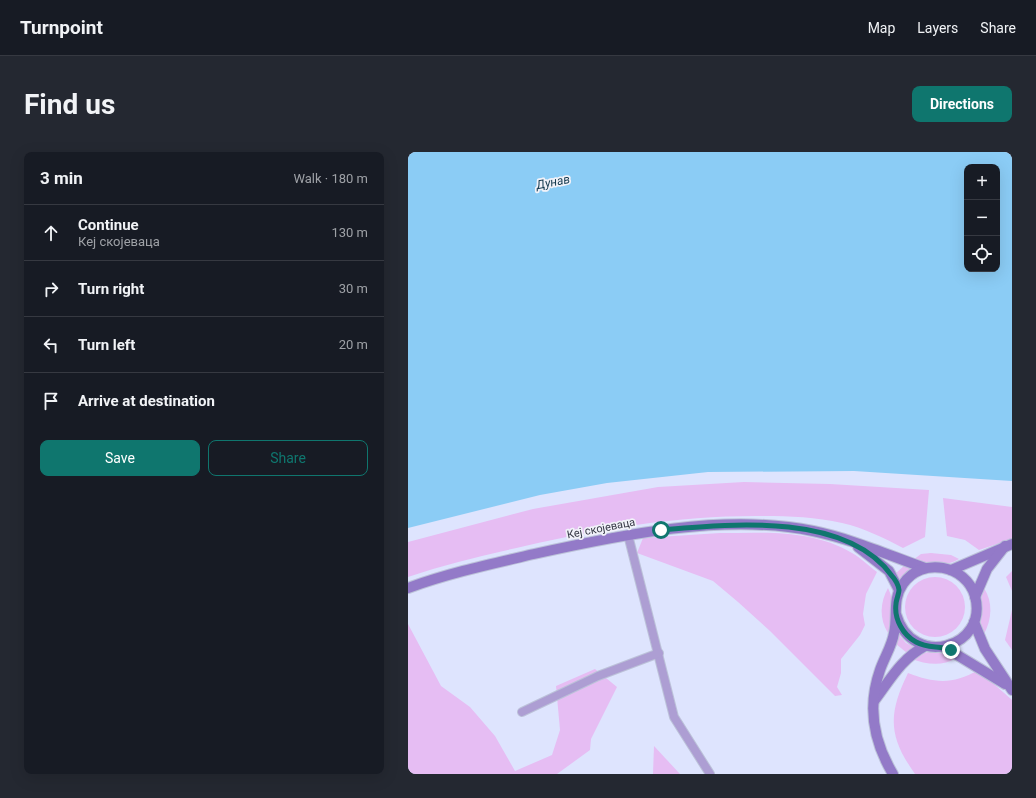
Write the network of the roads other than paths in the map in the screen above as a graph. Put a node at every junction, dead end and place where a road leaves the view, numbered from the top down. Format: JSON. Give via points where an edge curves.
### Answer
{"nodes":[{"id":1,"x":628,"y":535,"type":"junction"},
{"id":2,"x":850,"y":541,"type":"junction"},
{"id":3,"x":1008,"y":545,"type":"edge"},
{"id":4,"x":925,"y":568,"type":"junction"},
{"id":5,"x":951,"y":570,"type":"junction"},
{"id":6,"x":408,"y":588,"type":"edge"},
{"id":7,"x":899,"y":590,"type":"junction"},
{"id":8,"x":975,"y":597,"type":"junction"},
{"id":9,"x":896,"y":614,"type":"junction"},
{"id":10,"x":974,"y":622,"type":"junction"},
{"id":11,"x":925,"y":646,"type":"junction"},
{"id":12,"x":944,"y":647,"type":"junction"},
{"id":13,"x":659,"y":653,"type":"junction"},
{"id":14,"x":1010,"y":688,"type":"edge"},
{"id":15,"x":872,"y":702,"type":"junction"},
{"id":16,"x":522,"y":712,"type":"dead end"},
{"id":17,"x":710,"y":774,"type":"edge"},
{"id":18,"x":893,"y":774,"type":"edge"}],
"edges":[{"from":1,"to":2,"type":"main road","name":"Кеј скојеваца","via":[[742,525],[813,531]]},
{"from":1,"to":6,"type":"main road","name":"Кеј скојеваца","via":[[482,565]]},
{"from":1,"to":13,"type":"lane"},
{"from":2,"to":4,"type":"main road","name":"Кеј скојеваца"},
{"from":2,"to":7,"type":"main road","name":"Кеј скојеваца","via":[[889,571]]},
{"from":3,"to":5,"type":"main road"},
{"from":3,"to":8,"type":"main road","via":[[987,569]]},
{"from":4,"to":5,"type":"main road"},
{"from":4,"to":7,"type":"main road","via":[[910,576]]},
{"from":5,"to":8,"type":"main road","via":[[966,580]]},
{"from":7,"to":9,"type":"main road"},
{"from":8,"to":10,"type":"main road"},
{"from":9,"to":11,"type":"main road","via":[[903,631]]},
{"from":9,"to":15,"type":"main road","via":[[894,635],[880,671]]},
{"from":10,"to":12,"type":"main road","via":[[961,639]]},
{"from":10,"to":14,"type":"main road","via":[[985,649]]},
{"from":11,"to":12,"type":"main road"},
{"from":11,"to":15,"type":"main road","via":[[901,664]]},
{"from":12,"to":14,"type":"main road"},
{"from":13,"to":16,"type":"lane","via":[[598,676]]},
{"from":13,"to":17,"type":"lane","via":[[674,717]]},
{"from":15,"to":18,"type":"main road","via":[[872,716],[879,748]]}]}
